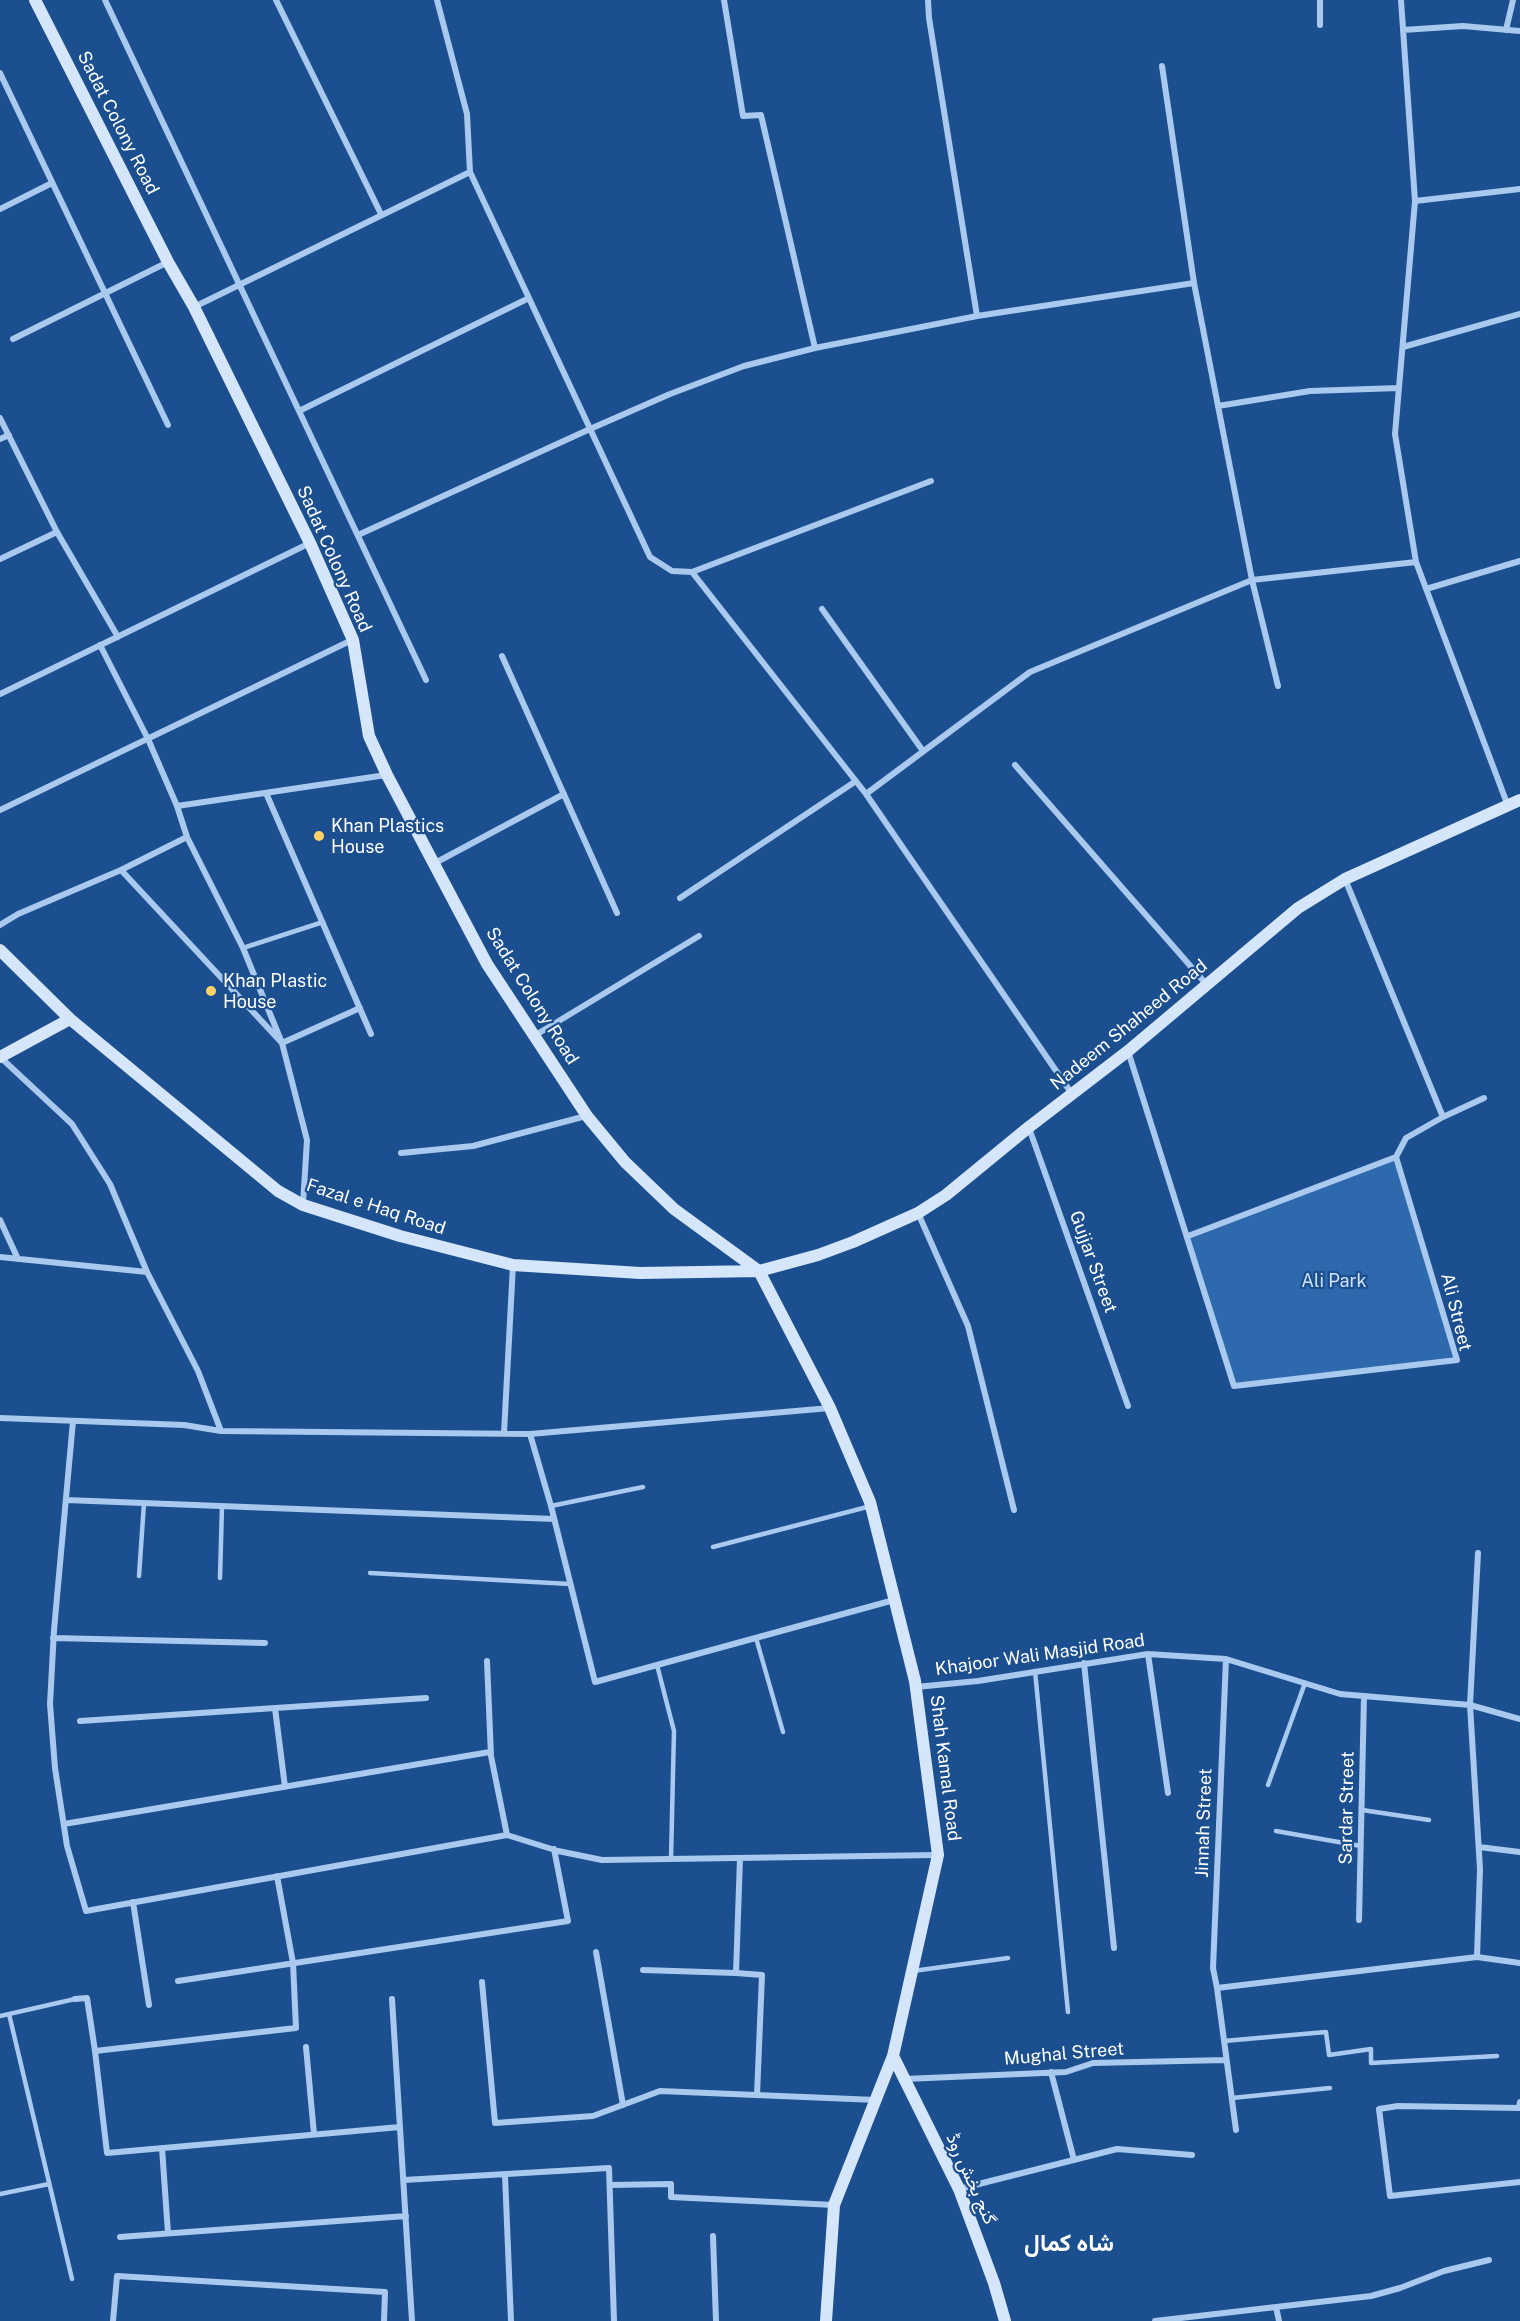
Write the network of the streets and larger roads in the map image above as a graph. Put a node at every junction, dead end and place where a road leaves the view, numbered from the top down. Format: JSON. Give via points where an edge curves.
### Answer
{"nodes":[{"id":1,"x":35,"y":0,"type":"edge"},
{"id":2,"x":105,"y":0,"type":"edge"},
{"id":3,"x":276,"y":0,"type":"edge"},
{"id":4,"x":436,"y":0,"type":"edge"},
{"id":5,"x":724,"y":0,"type":"edge"},
{"id":6,"x":928,"y":0,"type":"edge"},
{"id":7,"x":1320,"y":0,"type":"edge"},
{"id":8,"x":1401,"y":0,"type":"edge"},
{"id":9,"x":1513,"y":0,"type":"edge"},
{"id":10,"x":1320,"y":25,"type":"dead end"},
{"id":11,"x":1403,"y":30,"type":"junction"},
{"id":12,"x":1506,"y":30,"type":"junction"},
{"id":13,"x":1520,"y":31,"type":"edge"},
{"id":14,"x":1162,"y":66,"type":"dead end"},
{"id":15,"x":0,"y":73,"type":"edge"},
{"id":16,"x":470,"y":172,"type":"junction"},
{"id":17,"x":52,"y":183,"type":"junction"},
{"id":18,"x":1520,"y":189,"type":"edge"},
{"id":19,"x":1415,"y":201,"type":"junction"},
{"id":20,"x":0,"y":208,"type":"edge"},
{"id":21,"x":381,"y":214,"type":"junction"},
{"id":22,"x":168,"y":261,"type":"junction"},
{"id":23,"x":1194,"y":283,"type":"junction"},
{"id":24,"x":239,"y":284,"type":"junction"},
{"id":25,"x":105,"y":293,"type":"junction"},
{"id":26,"x":529,"y":298,"type":"junction"},
{"id":27,"x":194,"y":307,"type":"junction"},
{"id":28,"x":1520,"y":314,"type":"edge"},
{"id":29,"x":977,"y":316,"type":"junction"},
{"id":30,"x":13,"y":339,"type":"dead end"},
{"id":31,"x":1403,"y":347,"type":"junction"},
{"id":32,"x":815,"y":348,"type":"junction"},
{"id":33,"x":1399,"y":388,"type":"junction"},
{"id":34,"x":1218,"y":406,"type":"junction"},
{"id":35,"x":299,"y":411,"type":"junction"},
{"id":36,"x":0,"y":418,"type":"edge"},
{"id":37,"x":168,"y":425,"type":"dead end"},
{"id":38,"x":590,"y":429,"type":"junction"},
{"id":39,"x":9,"y":435,"type":"junction"},
{"id":40,"x":0,"y":439,"type":"edge"},
{"id":41,"x":931,"y":481,"type":"dead end"},
{"id":42,"x":57,"y":532,"type":"junction"},
{"id":43,"x":358,"y":535,"type":"junction"},
{"id":44,"x":310,"y":543,"type":"junction"},
{"id":45,"x":0,"y":559,"type":"edge"},
{"id":46,"x":1520,"y":561,"type":"edge"},
{"id":47,"x":1416,"y":562,"type":"junction"},
{"id":48,"x":692,"y":572,"type":"junction"},
{"id":49,"x":1252,"y":579,"type":"junction"},
{"id":50,"x":1426,"y":589,"type":"junction"},
{"id":51,"x":822,"y":609,"type":"dead end"},
{"id":52,"x":118,"y":637,"type":"junction"},
{"id":53,"x":353,"y":639,"type":"junction"},
{"id":54,"x":100,"y":645,"type":"junction"},
{"id":55,"x":502,"y":656,"type":"dead end"},
{"id":56,"x":426,"y":680,"type":"dead end"},
{"id":57,"x":1278,"y":686,"type":"dead end"},
{"id":58,"x":0,"y":694,"type":"edge"},
{"id":59,"x":148,"y":739,"type":"junction"},
{"id":60,"x":923,"y":751,"type":"junction"},
{"id":61,"x":1015,"y":765,"type":"dead end"},
{"id":62,"x":387,"y":775,"type":"junction"},
{"id":63,"x":856,"y":781,"type":"junction"},
{"id":64,"x":266,"y":793,"type":"junction"},
{"id":65,"x":564,"y":794,"type":"junction"},
{"id":66,"x":866,"y":794,"type":"junction"},
{"id":67,"x":1520,"y":800,"type":"edge"},
{"id":68,"x":177,"y":806,"type":"junction"},
{"id":69,"x":1508,"y":806,"type":"junction"},
{"id":70,"x":0,"y":810,"type":"edge"},
{"id":71,"x":187,"y":837,"type":"junction"},
{"id":72,"x":435,"y":863,"type":"junction"},
{"id":73,"x":121,"y":870,"type":"junction"},
{"id":74,"x":1346,"y":879,"type":"junction"},
{"id":75,"x":680,"y":898,"type":"dead end"},
{"id":76,"x":617,"y":913,"type":"dead end"},
{"id":77,"x":0,"y":925,"type":"edge"},
{"id":78,"x":699,"y":936,"type":"dead end"},
{"id":79,"x":0,"y":950,"type":"edge"},
{"id":80,"x":1207,"y":985,"type":"junction"},
{"id":81,"x":360,"y":1008,"type":"junction"},
{"id":82,"x":70,"y":1019,"type":"junction"},
{"id":83,"x":371,"y":1034,"type":"dead end"},
{"id":84,"x":534,"y":1036,"type":"junction"},
{"id":85,"x":282,"y":1043,"type":"junction"},
{"id":86,"x":1128,"y":1051,"type":"junction"},
{"id":87,"x":0,"y":1057,"type":"edge"},
{"id":88,"x":1072,"y":1094,"type":"junction"},
{"id":89,"x":1484,"y":1098,"type":"dead end"},
{"id":90,"x":587,"y":1116,"type":"junction"},
{"id":91,"x":1443,"y":1117,"type":"junction"},
{"id":92,"x":1029,"y":1127,"type":"junction"},
{"id":93,"x":401,"y":1153,"type":"dead end"},
{"id":94,"x":1396,"y":1156,"type":"junction"},
{"id":95,"x":303,"y":1205,"type":"junction"},
{"id":96,"x":918,"y":1213,"type":"junction"},
{"id":97,"x":0,"y":1220,"type":"edge"},
{"id":98,"x":1188,"y":1236,"type":"junction"},
{"id":99,"x":0,"y":1257,"type":"edge"},
{"id":100,"x":18,"y":1259,"type":"junction"},
{"id":101,"x":513,"y":1265,"type":"junction"},
{"id":102,"x":759,"y":1271,"type":"junction"},
{"id":103,"x":147,"y":1272,"type":"junction"},
{"id":104,"x":1128,"y":1406,"type":"dead end"},
{"id":105,"x":830,"y":1407,"type":"junction"},
{"id":106,"x":0,"y":1418,"type":"edge"},
{"id":107,"x":73,"y":1421,"type":"junction"},
{"id":108,"x":221,"y":1431,"type":"junction"},
{"id":109,"x":504,"y":1433,"type":"junction"},
{"id":110,"x":530,"y":1434,"type":"junction"},
{"id":111,"x":66,"y":1500,"type":"junction"},
{"id":112,"x":1014,"y":1510,"type":"dead end"},
{"id":113,"x":554,"y":1519,"type":"junction"},
{"id":114,"x":1478,"y":1553,"type":"dead end"},
{"id":115,"x":894,"y":1600,"type":"junction"},
{"id":116,"x":53,"y":1638,"type":"junction"},
{"id":117,"x":265,"y":1643,"type":"dead end"},
{"id":118,"x":1148,"y":1654,"type":"junction"},
{"id":119,"x":1226,"y":1659,"type":"junction"},
{"id":120,"x":487,"y":1661,"type":"dead end"},
{"id":121,"x":1084,"y":1663,"type":"junction"},
{"id":122,"x":916,"y":1687,"type":"junction"},
{"id":123,"x":1364,"y":1696,"type":"junction"},
{"id":124,"x":426,"y":1698,"type":"dead end"},
{"id":125,"x":1470,"y":1705,"type":"junction"},
{"id":126,"x":275,"y":1708,"type":"junction"},
{"id":127,"x":1520,"y":1719,"type":"edge"},
{"id":128,"x":80,"y":1720,"type":"dead end"},
{"id":129,"x":490,"y":1752,"type":"junction"},
{"id":130,"x":285,"y":1787,"type":"junction"},
{"id":131,"x":1168,"y":1793,"type":"dead end"},
{"id":132,"x":64,"y":1824,"type":"junction"},
{"id":133,"x":507,"y":1835,"type":"junction"},
{"id":134,"x":1479,"y":1847,"type":"junction"},
{"id":135,"x":555,"y":1849,"type":"junction"},
{"id":136,"x":1520,"y":1852,"type":"edge"},
{"id":137,"x":938,"y":1855,"type":"junction"},
{"id":138,"x":740,"y":1858,"type":"junction"},
{"id":139,"x":277,"y":1876,"type":"junction"},
{"id":140,"x":133,"y":1902,"type":"junction"},
{"id":141,"x":1359,"y":1920,"type":"dead end"},
{"id":142,"x":1114,"y":1948,"type":"dead end"},
{"id":143,"x":596,"y":1952,"type":"dead end"},
{"id":144,"x":1477,"y":1957,"type":"junction"},
{"id":145,"x":294,"y":1963,"type":"junction"},
{"id":146,"x":1520,"y":1963,"type":"edge"},
{"id":147,"x":643,"y":1970,"type":"dead end"},
{"id":148,"x":736,"y":1973,"type":"junction"},
{"id":149,"x":178,"y":1981,"type":"dead end"},
{"id":150,"x":482,"y":1982,"type":"dead end"},
{"id":151,"x":1216,"y":1988,"type":"junction"},
{"id":152,"x":75,"y":1999,"type":"road end"},
{"id":153,"x":392,"y":1999,"type":"dead end"},
{"id":154,"x":149,"y":2005,"type":"dead end"},
{"id":155,"x":306,"y":2047,"type":"dead end"},
{"id":156,"x":95,"y":2051,"type":"junction"},
{"id":157,"x":893,"y":2056,"type":"junction"},
{"id":158,"x":1226,"y":2060,"type":"junction"},
{"id":159,"x":1051,"y":2072,"type":"junction"},
{"id":160,"x":905,"y":2079,"type":"junction"},
{"id":161,"x":757,"y":2095,"type":"junction"},
{"id":162,"x":877,"y":2100,"type":"junction"},
{"id":163,"x":1520,"y":2102,"type":"edge"},
{"id":164,"x":623,"y":2105,"type":"junction"},
{"id":165,"x":400,"y":2127,"type":"junction"},
{"id":166,"x":1236,"y":2130,"type":"dead end"},
{"id":167,"x":314,"y":2134,"type":"junction"},
{"id":168,"x":162,"y":2148,"type":"junction"},
{"id":169,"x":1192,"y":2155,"type":"dead end"},
{"id":170,"x":1074,"y":2160,"type":"junction"},
{"id":171,"x":506,"y":2175,"type":"junction"},
{"id":172,"x":404,"y":2180,"type":"junction"},
{"id":173,"x":1520,"y":2182,"type":"edge"},
{"id":174,"x":610,"y":2185,"type":"junction"},
{"id":175,"x":959,"y":2189,"type":"junction"},
{"id":176,"x":834,"y":2205,"type":"junction"},
{"id":177,"x":406,"y":2216,"type":"junction"},
{"id":178,"x":168,"y":2234,"type":"junction"},
{"id":179,"x":713,"y":2236,"type":"dead end"},
{"id":180,"x":120,"y":2237,"type":"dead end"},
{"id":181,"x":1489,"y":2260,"type":"dead end"},
{"id":182,"x":1276,"y":2307,"type":"junction"},
{"id":183,"x":113,"y":2321,"type":"edge"},
{"id":184,"x":384,"y":2321,"type":"edge"},
{"id":185,"x":412,"y":2321,"type":"edge"},
{"id":186,"x":511,"y":2321,"type":"edge"},
{"id":187,"x":614,"y":2321,"type":"edge"},
{"id":188,"x":716,"y":2321,"type":"edge"},
{"id":189,"x":826,"y":2321,"type":"edge"},
{"id":190,"x":1005,"y":2321,"type":"edge"},
{"id":191,"x":1155,"y":2321,"type":"edge"},
{"id":192,"x":1279,"y":2321,"type":"edge"}],
"edges":[{"from":1,"to":22,"type":"street","name":"Sadat Colony Road"},
{"from":2,"to":24,"type":"street"},
{"from":3,"to":21,"type":"street"},
{"from":4,"to":16,"type":"street","via":[[467,114]]},
{"from":5,"to":32,"type":"street","via":[[743,116],[761,115]]},
{"from":6,"to":29,"type":"street"},
{"from":7,"to":10,"type":"street"},
{"from":8,"to":11,"type":"street"},
{"from":9,"to":12,"type":"street"},
{"from":11,"to":12,"type":"street","via":[[1463,26]]},
{"from":11,"to":19,"type":"street"},
{"from":12,"to":13,"type":"street"},
{"from":14,"to":23,"type":"street"},
{"from":15,"to":17,"type":"street"},
{"from":16,"to":21,"type":"street"},
{"from":16,"to":26,"type":"street"},
{"from":17,"to":20,"type":"street"},
{"from":17,"to":25,"type":"street"},
{"from":18,"to":19,"type":"street"},
{"from":19,"to":31,"type":"street"},
{"from":21,"to":24,"type":"street"},
{"from":22,"to":25,"type":"street"},
{"from":22,"to":27,"type":"street","name":"Sadat Colony Road"},
{"from":23,"to":29,"type":"street"},
{"from":23,"to":34,"type":"street"},
{"from":24,"to":27,"type":"street"},
{"from":24,"to":35,"type":"street"},
{"from":25,"to":30,"type":"street"},
{"from":25,"to":37,"type":"street"},
{"from":26,"to":35,"type":"street"},
{"from":26,"to":38,"type":"street"},
{"from":27,"to":44,"type":"street","name":"Sadat Colony Road"},
{"from":28,"to":31,"type":"street"},
{"from":29,"to":32,"type":"street"},
{"from":31,"to":33,"type":"street"},
{"from":32,"to":38,"type":"street","via":[[744,366]]},
{"from":33,"to":34,"type":"street","via":[[1310,391]]},
{"from":33,"to":47,"type":"street","via":[[1395,434]]},
{"from":34,"to":49,"type":"street"},
{"from":35,"to":43,"type":"street"},
{"from":36,"to":39,"type":"street"},
{"from":38,"to":43,"type":"street"},
{"from":38,"to":48,"type":"street","via":[[650,557],[672,571]]},
{"from":39,"to":40,"type":"street"},
{"from":39,"to":42,"type":"street"},
{"from":41,"to":48,"type":"street"},
{"from":42,"to":45,"type":"street"},
{"from":42,"to":52,"type":"street"},
{"from":43,"to":56,"type":"street"},
{"from":44,"to":52,"type":"street"},
{"from":44,"to":53,"type":"street","name":"Sadat Colony Road"},
{"from":46,"to":50,"type":"street"},
{"from":47,"to":49,"type":"street"},
{"from":47,"to":50,"type":"street"},
{"from":48,"to":63,"type":"street"},
{"from":49,"to":57,"type":"street"},
{"from":49,"to":60,"type":"street","via":[[1030,672]]},
{"from":50,"to":69,"type":"street"},
{"from":51,"to":60,"type":"street"},
{"from":52,"to":54,"type":"street"},
{"from":53,"to":59,"type":"street"},
{"from":53,"to":62,"type":"street","name":"Sadat Colony Road","via":[[369,736]]},
{"from":54,"to":58,"type":"street"},
{"from":54,"to":59,"type":"street"},
{"from":55,"to":65,"type":"street"},
{"from":59,"to":68,"type":"street"},
{"from":59,"to":70,"type":"street"},
{"from":60,"to":66,"type":"street"},
{"from":61,"to":80,"type":"street"},
{"from":62,"to":64,"type":"street"},
{"from":62,"to":72,"type":"street","name":"Sadat Colony Road"},
{"from":63,"to":66,"type":"street"},
{"from":63,"to":75,"type":"street"},
{"from":64,"to":68,"type":"street"},
{"from":64,"to":81,"type":"street"},
{"from":65,"to":72,"type":"street"},
{"from":65,"to":76,"type":"street"},
{"from":66,"to":88,"type":"street"},
{"from":67,"to":69,"type":"street","name":"Nadeem Shaheed Road"},
{"from":68,"to":71,"type":"street"},
{"from":69,"to":74,"type":"street","name":"Nadeem Shaheed Road"},
{"from":71,"to":73,"type":"street"},
{"from":71,"to":85,"type":"street","via":[[243,948]]},
{"from":72,"to":84,"type":"street","name":"Sadat Colony Road","via":[[487,964]]},
{"from":73,"to":77,"type":"street"},
{"from":73,"to":85,"type":"street"},
{"from":74,"to":80,"type":"street","name":"Nadeem Shaheed Road","via":[[1298,908]]},
{"from":74,"to":91,"type":"street"},
{"from":78,"to":84,"type":"street"},
{"from":79,"to":82,"type":"street","name":"Fazal e Haq Road"},
{"from":80,"to":86,"type":"street","name":"Nadeem Shaheed Road"},
{"from":81,"to":83,"type":"street"},
{"from":81,"to":85,"type":"street"},
{"from":82,"to":87,"type":"street"},
{"from":82,"to":95,"type":"street","name":"Fazal e Haq Road","via":[[278,1191]]},
{"from":84,"to":90,"type":"street","name":"Sadat Colony Road"},
{"from":85,"to":95,"type":"street","via":[[308,1140]]},
{"from":86,"to":88,"type":"street","name":"Nadeem Shaheed Road"},
{"from":86,"to":98,"type":"street","name":"Ali Street"},
{"from":87,"to":103,"type":"street","via":[[72,1125],[110,1184]]},
{"from":88,"to":92,"type":"street","name":"Nadeem Shaheed Road"},
{"from":89,"to":91,"type":"street"},
{"from":90,"to":93,"type":"street","via":[[473,1146]]},
{"from":90,"to":102,"type":"street","name":"Sadat Colony Road","via":[[625,1162],[674,1209]]},
{"from":91,"to":94,"type":"street","via":[[1406,1138]]},
{"from":92,"to":96,"type":"street","name":"Nadeem Shaheed Road"},
{"from":92,"to":104,"type":"street","name":"Gujjar Street"},
{"from":94,"to":98,"type":"street"},
{"from":94,"to":98,"type":"street","name":"Ali Street","via":[[1457,1360],[1234,1386]]},
{"from":95,"to":101,"type":"street","name":"Fazal e Haq Road","via":[[400,1236]]},
{"from":96,"to":102,"type":"street","name":"Nadeem Shaheed Road","via":[[818,1256]]},
{"from":96,"to":112,"type":"street","via":[[968,1326]]},
{"from":97,"to":100,"type":"street"},
{"from":99,"to":100,"type":"street"},
{"from":100,"to":103,"type":"street"},
{"from":101,"to":102,"type":"street","name":"Fazal e Haq Road","via":[[640,1273]]},
{"from":101,"to":109,"type":"street"},
{"from":102,"to":105,"type":"street","name":"Shah Kamal Road"},
{"from":103,"to":108,"type":"street","via":[[198,1371]]},
{"from":105,"to":110,"type":"street"},
{"from":105,"to":115,"type":"street","name":"Shah Kamal Road","via":[[871,1506]]},
{"from":106,"to":107,"type":"street"},
{"from":107,"to":108,"type":"street","via":[[184,1425]]},
{"from":107,"to":111,"type":"street"},
{"from":108,"to":109,"type":"street"},
{"from":109,"to":110,"type":"street"},
{"from":110,"to":113,"type":"street"},
{"from":111,"to":113,"type":"street"},
{"from":111,"to":116,"type":"street"},
{"from":113,"to":115,"type":"street","via":[[595,1682]]},
{"from":114,"to":125,"type":"street"},
{"from":115,"to":122,"type":"street","name":"Shah Kamal Road"},
{"from":116,"to":117,"type":"street"},
{"from":116,"to":132,"type":"street","via":[[50,1704]]},
{"from":118,"to":119,"type":"street","name":"Khajoor Wali Masjid Road"},
{"from":118,"to":121,"type":"street","name":"Khajoor Wali Masjid Road"},
{"from":118,"to":131,"type":"street"},
{"from":119,"to":123,"type":"street","name":"Khajoor Wali Masjid Road","via":[[1341,1694]]},
{"from":119,"to":151,"type":"street","name":"Jinnah Street","via":[[1213,1968]]},
{"from":120,"to":129,"type":"street"},
{"from":121,"to":122,"type":"street","name":"Khajoor Wali Masjid Road"},
{"from":121,"to":142,"type":"street"},
{"from":122,"to":137,"type":"street","name":"Shah Kamal Road"},
{"from":123,"to":125,"type":"street","name":"Khajoor Wali Masjid Road"},
{"from":123,"to":141,"type":"street","name":"Sardar Street"},
{"from":124,"to":126,"type":"street"},
{"from":125,"to":127,"type":"street","name":"Khajoor Wali Masjid Road"},
{"from":125,"to":134,"type":"street"},
{"from":126,"to":128,"type":"street"},
{"from":126,"to":130,"type":"street"},
{"from":129,"to":130,"type":"street"},
{"from":129,"to":133,"type":"street"},
{"from":130,"to":132,"type":"street"},
{"from":132,"to":140,"type":"street","via":[[86,1911]]},
{"from":133,"to":135,"type":"street"},
{"from":133,"to":139,"type":"street"},
{"from":134,"to":136,"type":"street"},
{"from":134,"to":144,"type":"street"},
{"from":135,"to":138,"type":"street","via":[[602,1860]]},
{"from":135,"to":145,"type":"street","via":[[568,1921]]},
{"from":137,"to":138,"type":"street"},
{"from":137,"to":157,"type":"street","name":"Shah Kamal Road"},
{"from":138,"to":148,"type":"street"},
{"from":139,"to":140,"type":"street"},
{"from":139,"to":145,"type":"street"},
{"from":140,"to":154,"type":"street"},
{"from":143,"to":164,"type":"street"},
{"from":144,"to":146,"type":"street"},
{"from":144,"to":151,"type":"street"},
{"from":145,"to":149,"type":"street"},
{"from":145,"to":156,"type":"street","via":[[296,2028]]},
{"from":147,"to":148,"type":"street"},
{"from":148,"to":161,"type":"street","via":[[762,1975]]},
{"from":150,"to":164,"type":"street","via":[[495,2123],[593,2116]]},
{"from":151,"to":158,"type":"street","name":"Jinnah Street"},
{"from":152,"to":156,"type":"street","via":[[87,1998]]},
{"from":153,"to":165,"type":"street"},
{"from":155,"to":167,"type":"street"},
{"from":156,"to":168,"type":"street","via":[[107,2153]]},
{"from":157,"to":160,"type":"street","name":"گنج بخش روڈ"},
{"from":157,"to":162,"type":"street","name":"Shah Kamal Road"},
{"from":158,"to":159,"type":"street","name":"Mughal Street","via":[[1094,2063],[1066,2072]]},
{"from":158,"to":166,"type":"street","name":"Jinnah Street"},
{"from":159,"to":160,"type":"street","name":"Mughal Street"},
{"from":159,"to":170,"type":"street"},
{"from":160,"to":175,"type":"street","name":"گنج بخش روڈ"},
{"from":161,"to":162,"type":"street"},
{"from":161,"to":164,"type":"street","via":[[660,2091]]},
{"from":162,"to":176,"type":"street","name":"Shah Kamal Road"},
{"from":163,"to":173,"type":"street","via":[[1520,2108],[1379,2109],[1390,2196]]},
{"from":165,"to":167,"type":"street"},
{"from":165,"to":172,"type":"street"},
{"from":167,"to":168,"type":"street"},
{"from":168,"to":178,"type":"street"},
{"from":169,"to":170,"type":"street","via":[[1117,2149]]},
{"from":170,"to":175,"type":"street"},
{"from":171,"to":172,"type":"street"},
{"from":171,"to":174,"type":"street","via":[[609,2168]]},
{"from":171,"to":186,"type":"street"},
{"from":172,"to":177,"type":"street"},
{"from":174,"to":176,"type":"street","via":[[671,2184],[671,2198]]},
{"from":174,"to":187,"type":"street"},
{"from":175,"to":190,"type":"street","name":"گنج بخش روڈ"},
{"from":176,"to":189,"type":"street","name":"Shah Kamal Road"},
{"from":177,"to":178,"type":"street"},
{"from":177,"to":185,"type":"street"},
{"from":178,"to":180,"type":"street"},
{"from":179,"to":188,"type":"street"},
{"from":181,"to":182,"type":"street","via":[[1371,2296]]},
{"from":182,"to":191,"type":"street"},
{"from":182,"to":192,"type":"street"},
{"from":183,"to":184,"type":"street","via":[[117,2276],[385,2292]]}]}
